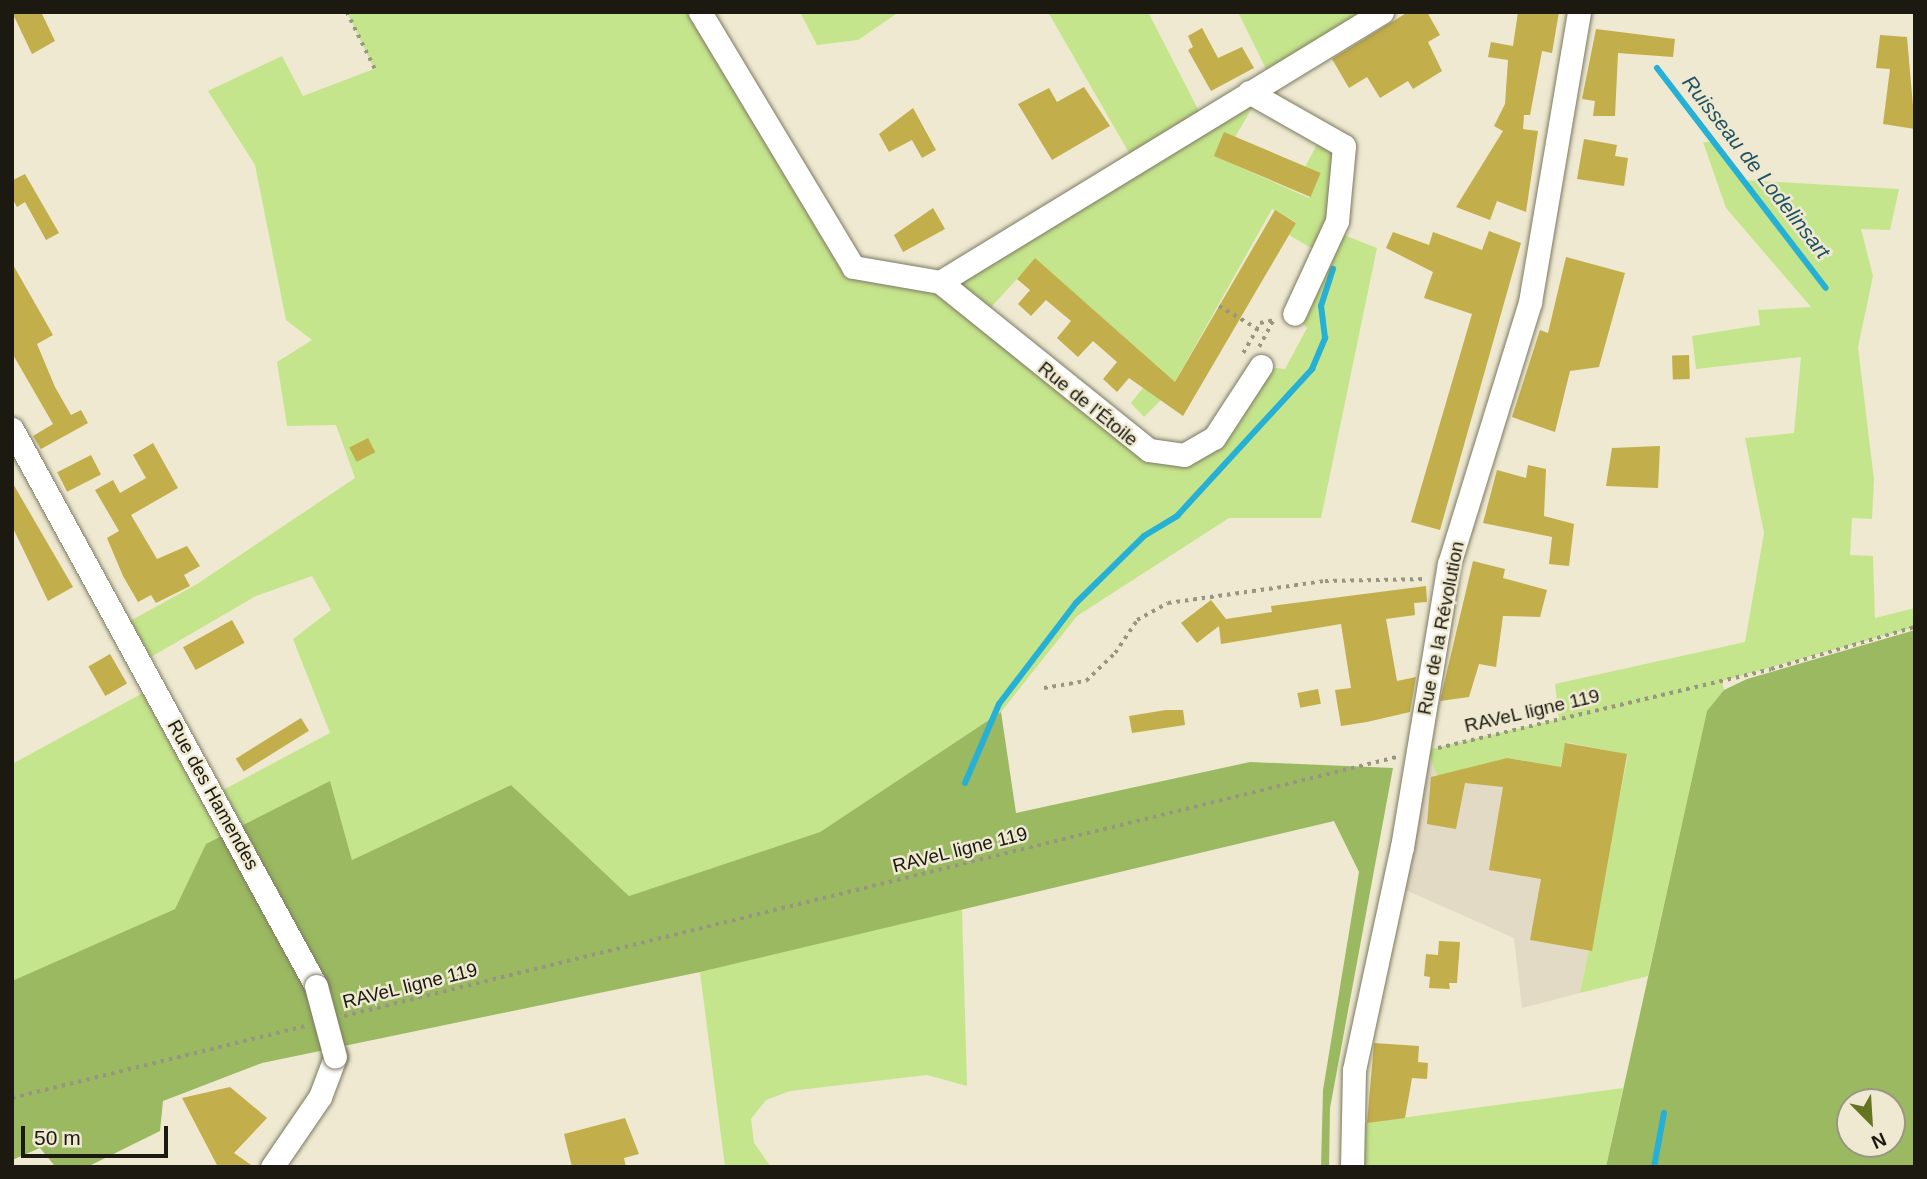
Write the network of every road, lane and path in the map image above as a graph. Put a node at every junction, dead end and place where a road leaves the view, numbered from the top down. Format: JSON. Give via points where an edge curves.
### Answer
{"nodes":[{"id":1,"x":347,"y":12,"type":"edge"},
{"id":2,"x":700,"y":12,"type":"edge"},
{"id":3,"x":1382,"y":12,"type":"edge"},
{"id":4,"x":1579,"y":12,"type":"edge"},
{"id":5,"x":375,"y":69,"type":"dead end"},
{"id":6,"x":1249,"y":92,"type":"junction"},
{"id":7,"x":940,"y":282,"type":"junction"},
{"id":8,"x":1219,"y":306,"type":"dead end"},
{"id":9,"x":1284,"y":317,"type":"junction"},
{"id":10,"x":1257,"y":328,"type":"junction"},
{"id":11,"x":1263,"y":332,"type":"junction"},
{"id":12,"x":1238,"y":361,"type":"dead end"},
{"id":13,"x":1262,"y":366,"type":"joint"},
{"id":14,"x":12,"y":429,"type":"edge"},
{"id":15,"x":1447,"y":579,"type":"junction"},
{"id":16,"x":1915,"y":627,"type":"edge"},
{"id":17,"x":1044,"y":688,"type":"dead end"},
{"id":18,"x":1419,"y":752,"type":"junction"},
{"id":19,"x":337,"y":1018,"type":"dead end"},
{"id":20,"x":310,"y":1025,"type":"dead end"},
{"id":21,"x":12,"y":1098,"type":"edge"},
{"id":22,"x":272,"y":1167,"type":"edge"},
{"id":23,"x":1352,"y":1167,"type":"edge"}],
"edges":[{"from":1,"to":5,"type":"path"},
{"from":2,"to":7,"type":"street","name":"Rue de l'Étoile","via":[[853,267]]},
{"from":3,"to":6,"type":"street"},
{"from":4,"to":15,"type":"street","name":"Rue de la Révolution","via":[[1530,302]]},
{"from":6,"to":7,"type":"street"},
{"from":6,"to":9,"type":"street","via":[[1344,146],[1337,221]]},
{"from":7,"to":13,"type":"street","name":"Rue de l'Étoile","via":[[1149,450],[1184,455],[1214,438]]},
{"from":8,"to":10,"type":"path"},
{"from":9,"to":10,"type":"path"},
{"from":9,"to":11,"type":"path"},
{"from":10,"to":11,"type":"path"},
{"from":10,"to":12,"type":"path"},
{"from":11,"to":13,"type":"path"},
{"from":14,"to":22,"type":"street","name":"Rue des Hamendes","bridge":true,"via":[[316,986],[335,1057],[320,1097]]},
{"from":15,"to":17,"type":"path","via":[[1325,581],[1168,603],[1136,620],[1115,653],[1086,681]]},
{"from":15,"to":18,"type":"street","name":"Rue de la Révolution"},
{"from":16,"to":18,"type":"path","name":"RAVeL ligne 119","via":[[1771,669]]},
{"from":18,"to":19,"type":"path","name":"RAVeL ligne 119"},
{"from":18,"to":23,"type":"street","name":"Rue de la Révolution","via":[[1354,1070]]},
{"from":20,"to":21,"type":"path"}]}
